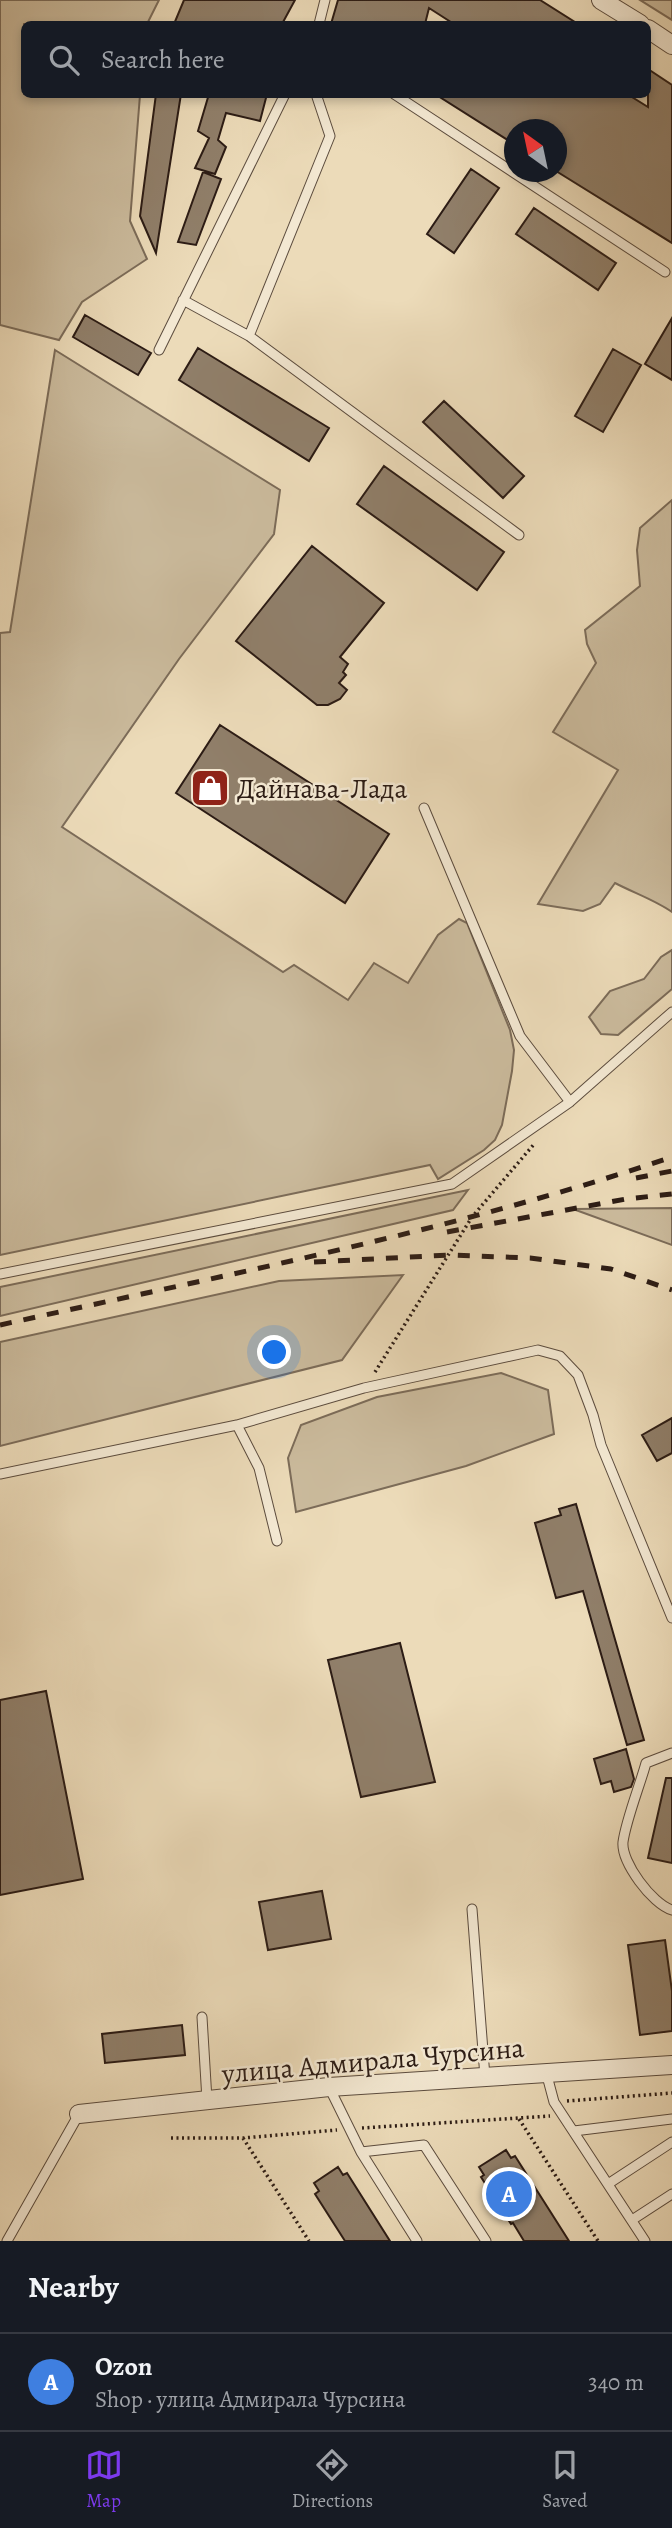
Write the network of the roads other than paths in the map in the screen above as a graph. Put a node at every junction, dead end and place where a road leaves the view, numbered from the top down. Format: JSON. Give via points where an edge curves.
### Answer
{"nodes":[{"id":1,"x":325,"y":0,"type":"edge"},
{"id":2,"x":601,"y":0,"type":"edge"},
{"id":3,"x":320,"y":21,"type":"edge"},
{"id":4,"x":635,"y":21,"type":"edge"},
{"id":5,"x":651,"y":31,"type":"edge"},
{"id":6,"x":672,"y":45,"type":"edge"},
{"id":7,"x":283,"y":98,"type":"edge"},
{"id":8,"x":317,"y":98,"type":"edge"},
{"id":9,"x":400,"y":98,"type":"edge"},
{"id":10,"x":665,"y":272,"type":"dead end"},
{"id":11,"x":184,"y":300,"type":"junction"},
{"id":12,"x":249,"y":337,"type":"junction"},
{"id":13,"x":159,"y":350,"type":"dead end"},
{"id":14,"x":519,"y":535,"type":"dead end"},
{"id":15,"x":424,"y":808,"type":"dead end"},
{"id":16,"x":672,"y":1012,"type":"edge"},
{"id":17,"x":570,"y":1102,"type":"junction"},
{"id":18,"x":0,"y":1274,"type":"edge"},
{"id":19,"x":237,"y":1425,"type":"junction"},
{"id":20,"x":0,"y":1474,"type":"edge"},
{"id":21,"x":277,"y":1541,"type":"dead end"},
{"id":22,"x":672,"y":1618,"type":"edge"},
{"id":23,"x":672,"y":1752,"type":"edge"},
{"id":24,"x":472,"y":1909,"type":"dead end"},
{"id":25,"x":672,"y":1910,"type":"edge"},
{"id":26,"x":202,"y":2017,"type":"dead end"},
{"id":27,"x":672,"y":2064,"type":"edge"},
{"id":28,"x":547,"y":2072,"type":"junction"},
{"id":29,"x":485,"y":2077,"type":"junction"},
{"id":30,"x":329,"y":2087,"type":"junction"},
{"id":31,"x":207,"y":2100,"type":"junction"},
{"id":32,"x":79,"y":2113,"type":"joint"},
{"id":33,"x":672,"y":2119,"type":"edge"},
{"id":34,"x":574,"y":2131,"type":"junction"},
{"id":35,"x":672,"y":2142,"type":"edge"},
{"id":36,"x":360,"y":2152,"type":"junction"},
{"id":37,"x":608,"y":2184,"type":"junction"},
{"id":38,"x":672,"y":2194,"type":"edge"},
{"id":39,"x":632,"y":2220,"type":"junction"},
{"id":40,"x":7,"y":2241,"type":"edge"},
{"id":41,"x":417,"y":2241,"type":"edge"},
{"id":42,"x":486,"y":2241,"type":"edge"},
{"id":43,"x":645,"y":2241,"type":"edge"}],
"edges":[{"from":1,"to":3,"type":"lane"},
{"from":2,"to":4,"type":"street"},
{"from":5,"to":6,"type":"street"},
{"from":7,"to":11,"type":"lane"},
{"from":8,"to":12,"type":"lane","via":[[331,136]]},
{"from":9,"to":10,"type":"lane"},
{"from":11,"to":12,"type":"lane"},
{"from":11,"to":13,"type":"lane"},
{"from":12,"to":14,"type":"lane"},
{"from":15,"to":17,"type":"lane","via":[[520,1036]]},
{"from":16,"to":17,"type":"lane"},
{"from":17,"to":18,"type":"lane","via":[[452,1184]]},
{"from":19,"to":20,"type":"lane"},
{"from":19,"to":21,"type":"lane","via":[[259,1468]]},
{"from":19,"to":22,"type":"lane","via":[[365,1388],[538,1350],[560,1356],[578,1375],[601,1445]]},
{"from":23,"to":25,"type":"lane","via":[[646,1763],[623,1844],[638,1882]]},
{"from":24,"to":29,"type":"lane"},
{"from":26,"to":31,"type":"lane"},
{"from":27,"to":28,"type":"street","name":"улица Адмирала Чурсина"},
{"from":28,"to":29,"type":"street","name":"улица Адмирала Чурсина"},
{"from":28,"to":34,"type":"lane","via":[[554,2102]]},
{"from":29,"to":30,"type":"street","name":"улица Адмирала Чурсина"},
{"from":30,"to":31,"type":"street","name":"улица Адмирала Чурсина"},
{"from":30,"to":36,"type":"lane"},
{"from":31,"to":32,"type":"street","name":"улица Адмирала Чурсина"},
{"from":32,"to":40,"type":"lane"},
{"from":33,"to":34,"type":"lane"},
{"from":34,"to":37,"type":"lane"},
{"from":35,"to":37,"type":"lane"},
{"from":36,"to":41,"type":"lane"},
{"from":36,"to":42,"type":"lane","via":[[424,2145]]},
{"from":37,"to":39,"type":"lane"},
{"from":38,"to":39,"type":"lane"},
{"from":39,"to":43,"type":"lane"}]}
